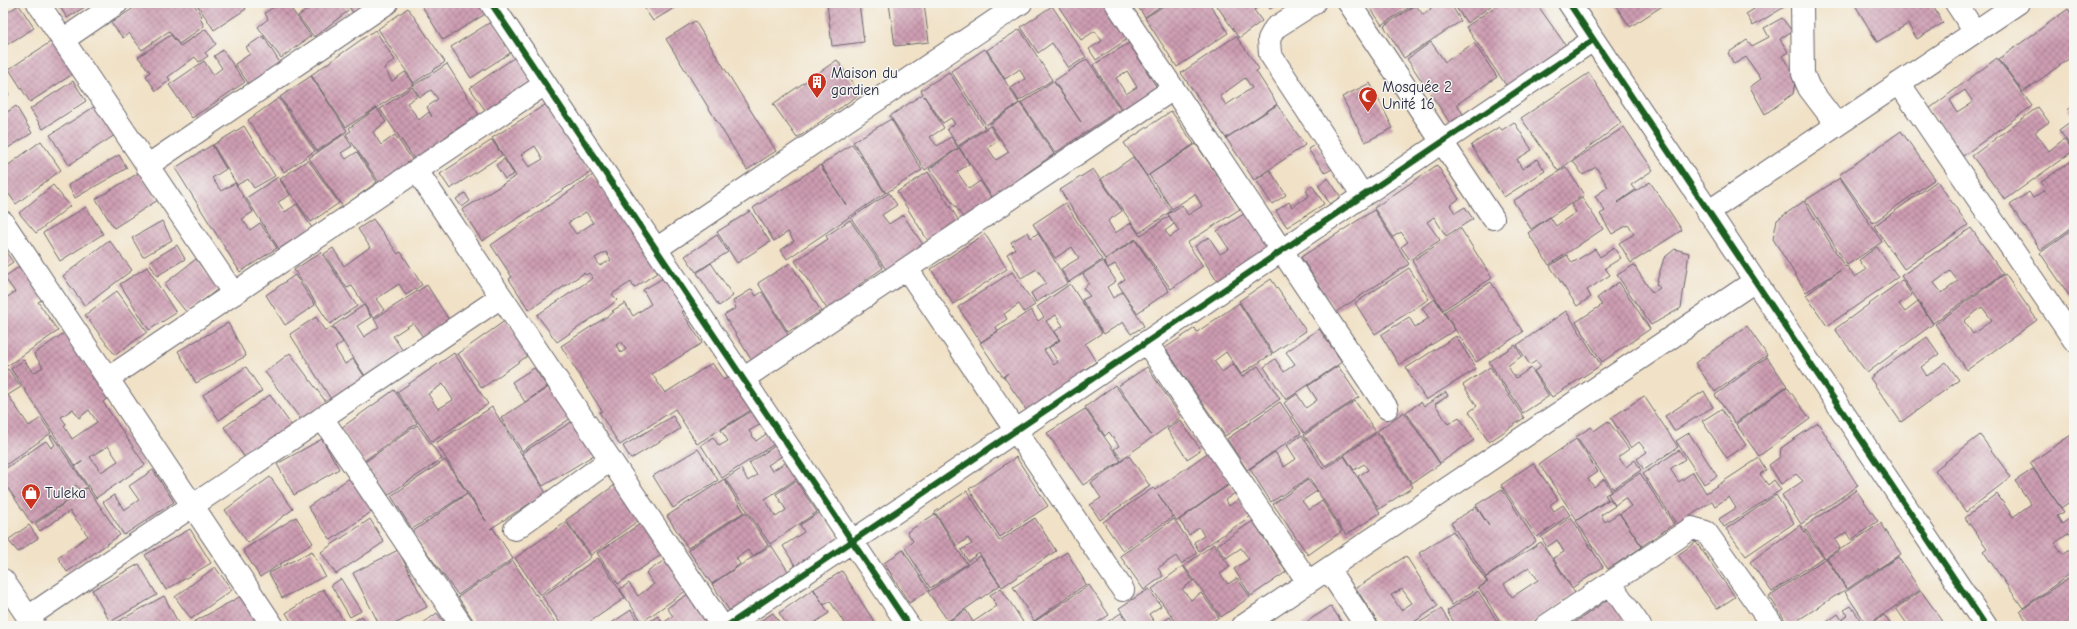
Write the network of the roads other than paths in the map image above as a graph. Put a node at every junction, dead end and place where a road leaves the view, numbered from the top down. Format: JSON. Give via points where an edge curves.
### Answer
{"nodes":[{"id":1,"x":38,"y":3,"type":"edge"},
{"id":2,"x":117,"y":3,"type":"edge"},
{"id":3,"x":387,"y":3,"type":"edge"},
{"id":4,"x":491,"y":3,"type":"edge"},
{"id":5,"x":1021,"y":3,"type":"edge"},
{"id":6,"x":1116,"y":3,"type":"edge"},
{"id":7,"x":1314,"y":3,"type":"edge"},
{"id":8,"x":1348,"y":3,"type":"edge"},
{"id":9,"x":1569,"y":3,"type":"edge"},
{"id":10,"x":1802,"y":3,"type":"edge"},
{"id":11,"x":1956,"y":3,"type":"edge"},
{"id":12,"x":2018,"y":3,"type":"edge"},
{"id":13,"x":1975,"y":32,"type":"junction"},
{"id":14,"x":63,"y":40,"type":"junction"},
{"id":15,"x":1594,"y":40,"type":"junction"},
{"id":16,"x":1899,"y":83,"type":"junction"},
{"id":17,"x":545,"y":84,"type":"junction"},
{"id":18,"x":1173,"y":89,"type":"junction"},
{"id":19,"x":1837,"y":125,"type":"junction"},
{"id":20,"x":1442,"y":142,"type":"junction"},
{"id":21,"x":147,"y":166,"type":"junction"},
{"id":22,"x":417,"y":171,"type":"junction"},
{"id":23,"x":1363,"y":196,"type":"junction"},
{"id":24,"x":1708,"y":212,"type":"junction"},
{"id":25,"x":1493,"y":218,"type":"dead end"},
{"id":26,"x":3,"y":222,"type":"edge"},
{"id":27,"x":656,"y":249,"type":"junction"},
{"id":28,"x":1282,"y":251,"type":"junction"},
{"id":29,"x":907,"y":269,"type":"junction"},
{"id":30,"x":1755,"y":280,"type":"junction"},
{"id":31,"x":234,"y":294,"type":"junction"},
{"id":32,"x":501,"y":297,"type":"junction"},
{"id":33,"x":2074,"y":340,"type":"edge"},
{"id":34,"x":1147,"y":342,"type":"junction"},
{"id":35,"x":743,"y":379,"type":"junction"},
{"id":36,"x":107,"y":380,"type":"junction"},
{"id":37,"x":1388,"y":408,"type":"dead end"},
{"id":38,"x":322,"y":418,"type":"junction"},
{"id":39,"x":1016,"y":430,"type":"junction"},
{"id":40,"x":610,"y":460,"type":"junction"},
{"id":41,"x":192,"y":506,"type":"junction"},
{"id":42,"x":515,"y":529,"type":"dead end"},
{"id":43,"x":852,"y":542,"type":"junction"},
{"id":44,"x":1328,"y":569,"type":"junction"},
{"id":45,"x":3,"y":580,"type":"edge"},
{"id":46,"x":1308,"y":582,"type":"junction"},
{"id":47,"x":1610,"y":583,"type":"junction"},
{"id":48,"x":1123,"y":590,"type":"dead end"},
{"id":49,"x":31,"y":621,"type":"edge"},
{"id":50,"x":273,"y":626,"type":"edge"},
{"id":51,"x":462,"y":626,"type":"edge"},
{"id":52,"x":722,"y":626,"type":"edge"},
{"id":53,"x":727,"y":626,"type":"edge"},
{"id":54,"x":909,"y":626,"type":"edge"},
{"id":55,"x":1243,"y":626,"type":"edge"},
{"id":56,"x":1366,"y":626,"type":"edge"},
{"id":57,"x":1546,"y":626,"type":"edge"},
{"id":58,"x":1640,"y":626,"type":"edge"},
{"id":59,"x":1771,"y":626,"type":"edge"},
{"id":60,"x":1986,"y":626,"type":"edge"}],
"edges":[{"from":1,"to":14,"type":"street"},
{"from":2,"to":14,"type":"street"},
{"from":3,"to":21,"type":"street"},
{"from":4,"to":17,"type":"street"},
{"from":5,"to":27,"type":"street"},
{"from":6,"to":18,"type":"street"},
{"from":7,"to":23,"type":"street","via":[[1275,28],[1269,39],[1270,54]]},
{"from":8,"to":20,"type":"street"},
{"from":9,"to":15,"type":"street"},
{"from":10,"to":19,"type":"street","via":[[1803,74],[1809,88]]},
{"from":11,"to":13,"type":"street"},
{"from":12,"to":13,"type":"street"},
{"from":13,"to":16,"type":"street"},
{"from":14,"to":21,"type":"street"},
{"from":15,"to":20,"type":"street"},
{"from":15,"to":24,"type":"street"},
{"from":16,"to":19,"type":"street"},
{"from":16,"to":33,"type":"street"},
{"from":17,"to":22,"type":"street"},
{"from":17,"to":27,"type":"street"},
{"from":18,"to":28,"type":"street"},
{"from":18,"to":29,"type":"street"},
{"from":19,"to":24,"type":"street"},
{"from":20,"to":23,"type":"street"},
{"from":20,"to":25,"type":"street"},
{"from":21,"to":31,"type":"street"},
{"from":22,"to":31,"type":"street"},
{"from":22,"to":32,"type":"street"},
{"from":23,"to":28,"type":"street"},
{"from":24,"to":30,"type":"street"},
{"from":26,"to":36,"type":"street"},
{"from":27,"to":35,"type":"street"},
{"from":28,"to":34,"type":"street"},
{"from":28,"to":37,"type":"street"},
{"from":29,"to":35,"type":"street"},
{"from":29,"to":39,"type":"street"},
{"from":30,"to":44,"type":"street"},
{"from":30,"to":60,"type":"street"},
{"from":31,"to":36,"type":"street"},
{"from":32,"to":38,"type":"street"},
{"from":32,"to":40,"type":"street"},
{"from":34,"to":39,"type":"street"},
{"from":34,"to":46,"type":"street"},
{"from":35,"to":43,"type":"street"},
{"from":36,"to":41,"type":"street"},
{"from":38,"to":41,"type":"street"},
{"from":38,"to":51,"type":"street"},
{"from":39,"to":43,"type":"street"},
{"from":39,"to":48,"type":"street"},
{"from":40,"to":42,"type":"street"},
{"from":40,"to":52,"type":"street"},
{"from":41,"to":49,"type":"street"},
{"from":41,"to":50,"type":"street"},
{"from":43,"to":53,"type":"street"},
{"from":43,"to":54,"type":"street"},
{"from":44,"to":46,"type":"street"},
{"from":44,"to":56,"type":"street"},
{"from":45,"to":49,"type":"street"},
{"from":46,"to":55,"type":"street"},
{"from":47,"to":57,"type":"street"},
{"from":47,"to":58,"type":"street"},
{"from":47,"to":59,"type":"street","via":[[1692,528],[1700,529],[1706,532]]}]}
